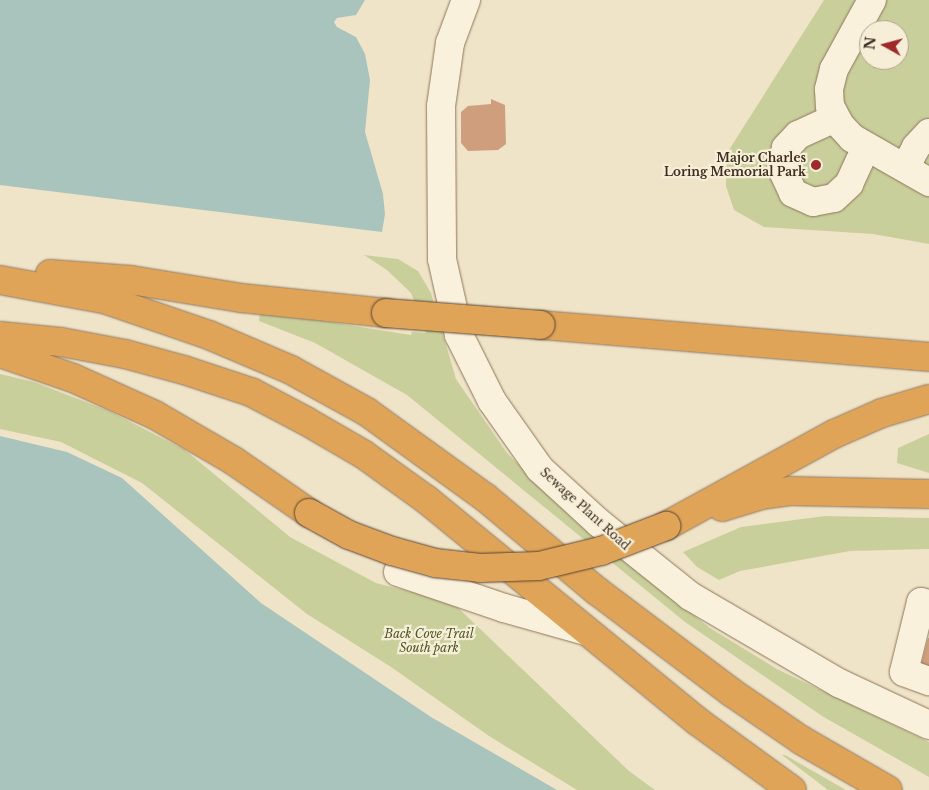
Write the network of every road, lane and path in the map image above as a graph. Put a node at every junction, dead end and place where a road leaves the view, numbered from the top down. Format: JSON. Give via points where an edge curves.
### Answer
{"nodes":[{"id":1,"x":466,"y":0,"type":"edge"},
{"id":2,"x":872,"y":0,"type":"edge"},
{"id":3,"x":835,"y":118,"type":"junction"},
{"id":4,"x":929,"y":133,"type":"edge"},
{"id":5,"x":866,"y":147,"type":"junction"},
{"id":6,"x":905,"y":168,"type":"junction"},
{"id":7,"x":929,"y":182,"type":"edge"},
{"id":8,"x":0,"y":272,"type":"edge"},
{"id":9,"x":0,"y":280,"type":"edge"},
{"id":10,"x":0,"y":336,"type":"edge"},
{"id":11,"x":0,"y":353,"type":"edge"},
{"id":12,"x":929,"y":357,"type":"edge"},
{"id":13,"x":929,"y":399,"type":"edge"},
{"id":14,"x":929,"y":494,"type":"edge"},
{"id":15,"x":666,"y":526,"type":"junction"},
{"id":16,"x":398,"y":572,"type":"dead end"},
{"id":17,"x":929,"y":604,"type":"edge"},
{"id":18,"x":586,"y":631,"type":"junction"},
{"id":19,"x":929,"y":681,"type":"edge"},
{"id":20,"x":929,"y":725,"type":"edge"},
{"id":21,"x":792,"y":790,"type":"edge"},
{"id":22,"x":888,"y":790,"type":"edge"}],
"edges":[{"from":1,"to":20,"type":"street","name":"Sewage Plant Road","via":[[450,44],[443,85],[442,259],[451,308],[470,360],[488,394],[540,469],[599,523],[690,596],[839,683]]},
{"from":2,"to":3,"type":"street","via":[[830,80],[829,101]]},
{"from":3,"to":5,"type":"street","via":[[845,132]]},
{"from":3,"to":5,"type":"street","via":[[798,135],[786,148],[782,168],[794,194],[814,202],[834,198],[849,184]]},
{"from":4,"to":6,"type":"street","via":[[916,147]]},
{"from":5,"to":6,"type":"street"},
{"from":6,"to":7,"type":"street"},
{"from":8,"to":12,"type":"highway","bridge":true,"via":[[131,280],[241,298],[386,313]]},
{"from":9,"to":22,"type":"highway","via":[[104,299],[209,335],[291,370],[367,412],[486,498],[597,591],[731,692],[802,740]]},
{"from":10,"to":18,"type":"highway","via":[[61,342],[125,354],[252,392],[363,454]]},
{"from":11,"to":15,"type":"highway","bridge":true,"via":[[73,378],[155,414],[234,461],[309,513],[349,535],[435,563],[480,568],[539,566],[601,551]]},
{"from":13,"to":15,"type":"highway","via":[[882,413],[834,434]]},
{"from":14,"to":15,"type":"highway","via":[[790,491],[762,495]]},
{"from":16,"to":18,"type":"street","via":[[504,608]]},
{"from":17,"to":19,"type":"street","via":[[921,602],[904,672]]},
{"from":18,"to":21,"type":"highway","via":[[697,721]]}]}
